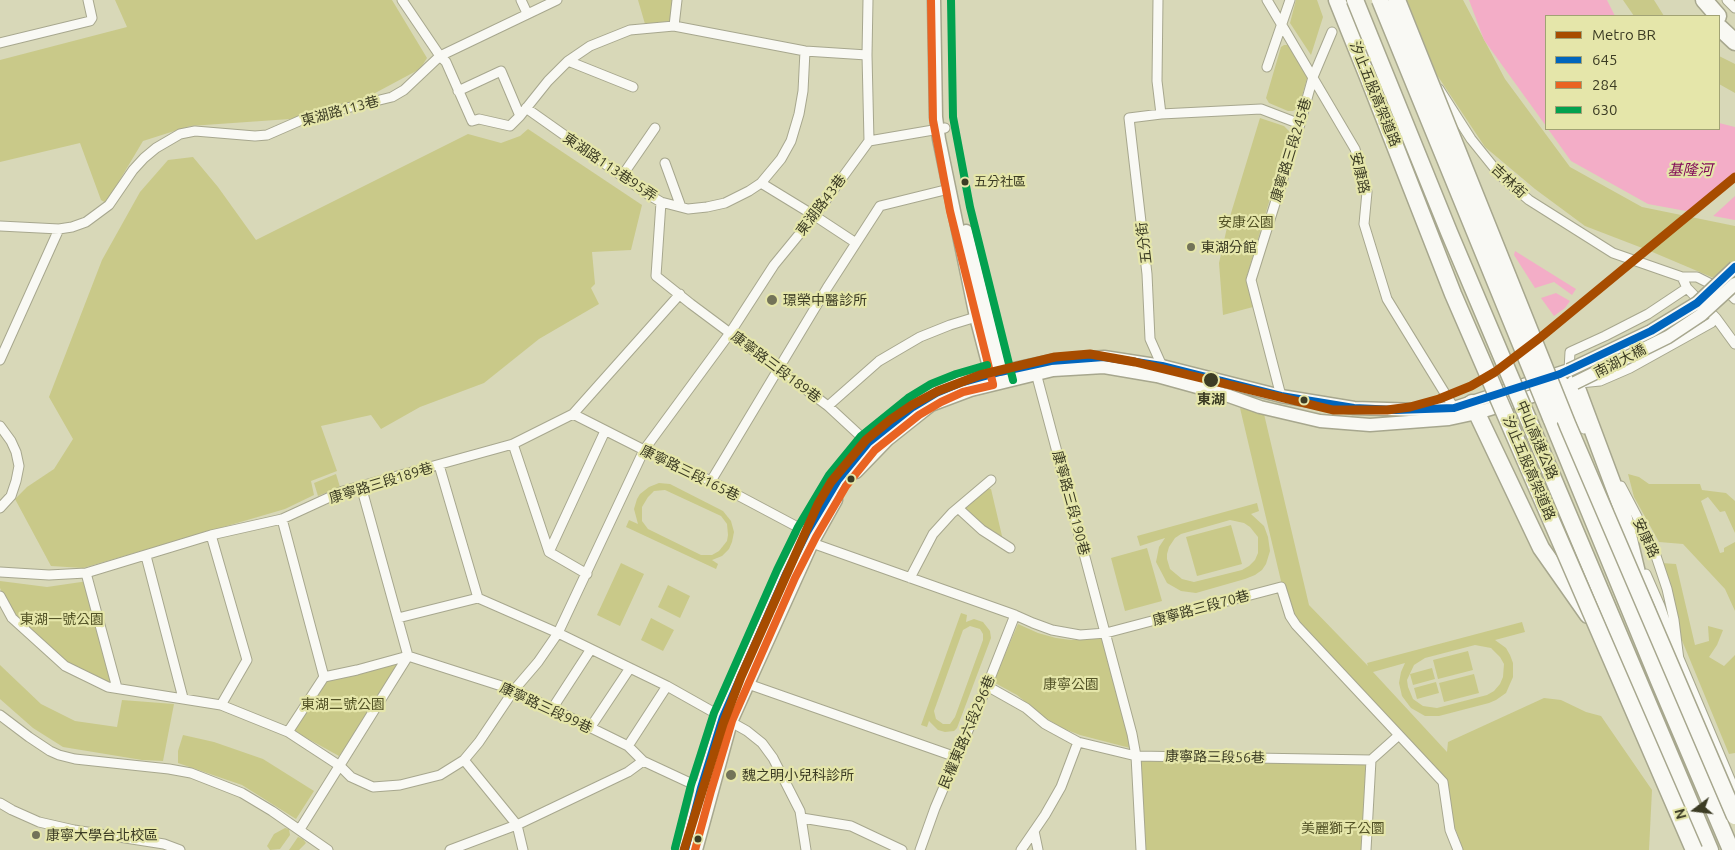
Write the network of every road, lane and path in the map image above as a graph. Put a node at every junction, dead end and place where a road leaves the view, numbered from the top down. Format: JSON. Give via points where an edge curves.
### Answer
{"nodes":[{"id":1,"x":88,"y":0,"type":"edge"},
{"id":2,"x":402,"y":0,"type":"edge"},
{"id":3,"x":521,"y":0,"type":"edge"},
{"id":4,"x":557,"y":0,"type":"edge"},
{"id":5,"x":677,"y":0,"type":"edge"},
{"id":6,"x":868,"y":0,"type":"edge"},
{"id":7,"x":934,"y":0,"type":"edge"},
{"id":8,"x":941,"y":0,"type":"edge"},
{"id":9,"x":1158,"y":0,"type":"edge"},
{"id":10,"x":1267,"y":0,"type":"edge"},
{"id":11,"x":1290,"y":0,"type":"edge"},
{"id":12,"x":1337,"y":0,"type":"edge"},
{"id":13,"x":1355,"y":0,"type":"edge"},
{"id":14,"x":1380,"y":0,"type":"edge"},
{"id":15,"x":1397,"y":0,"type":"edge"},
{"id":16,"x":1401,"y":0,"type":"edge"},
{"id":17,"x":1697,"y":0,"type":"edge"},
{"id":18,"x":1704,"y":0,"type":"edge"},
{"id":19,"x":1727,"y":0,"type":"edge"},
{"id":20,"x":1735,"y":8,"type":"edge"},
{"id":21,"x":527,"y":13,"type":"junction"},
{"id":22,"x":1707,"y":15,"type":"edge"},
{"id":23,"x":1716,"y":15,"type":"edge"},
{"id":24,"x":1720,"y":19,"type":"edge"},
{"id":25,"x":1282,"y":24,"type":"junction"},
{"id":26,"x":674,"y":26,"type":"junction"},
{"id":27,"x":1332,"y":32,"type":"dead end"},
{"id":28,"x":1731,"y":32,"type":"edge"},
{"id":29,"x":0,"y":43,"type":"edge"},
{"id":30,"x":805,"y":51,"type":"junction"},
{"id":31,"x":867,"y":55,"type":"junction"},
{"id":32,"x":440,"y":56,"type":"junction"},
{"id":33,"x":568,"y":61,"type":"junction"},
{"id":34,"x":1266,"y":68,"type":"dead end"},
{"id":35,"x":1313,"y":77,"type":"junction"},
{"id":36,"x":633,"y":87,"type":"dead end"},
{"id":37,"x":458,"y":91,"type":"junction"},
{"id":38,"x":523,"y":112,"type":"junction"},
{"id":39,"x":1161,"y":114,"type":"junction"},
{"id":40,"x":1300,"y":124,"type":"junction"},
{"id":41,"x":655,"y":128,"type":"dead end"},
{"id":42,"x":941,"y":129,"type":"junction"},
{"id":43,"x":870,"y":141,"type":"junction"},
{"id":44,"x":665,"y":163,"type":"dead end"},
{"id":45,"x":622,"y":176,"type":"junction"},
{"id":46,"x":761,"y":183,"type":"junction"},
{"id":47,"x":949,"y":189,"type":"junction"},
{"id":48,"x":662,"y":202,"type":"junction"},
{"id":49,"x":681,"y":207,"type":"junction"},
{"id":50,"x":815,"y":216,"type":"junction"},
{"id":51,"x":0,"y":226,"type":"edge"},
{"id":52,"x":59,"y":229,"type":"junction"},
{"id":53,"x":856,"y":243,"type":"junction"},
{"id":54,"x":1735,"y":267,"type":"edge"},
{"id":55,"x":1682,"y":278,"type":"junction"},
{"id":56,"x":1735,"y":284,"type":"edge"},
{"id":57,"x":1687,"y":288,"type":"junction"},
{"id":58,"x":680,"y":294,"type":"junction"},
{"id":59,"x":1735,"y":299,"type":"edge"},
{"id":60,"x":976,"y":318,"type":"junction"},
{"id":61,"x":1716,"y":318,"type":"junction"},
{"id":62,"x":730,"y":333,"type":"junction"},
{"id":63,"x":1735,"y":344,"type":"edge"},
{"id":64,"x":0,"y":360,"type":"edge"},
{"id":65,"x":1162,"y":366,"type":"junction"},
{"id":66,"x":779,"y":369,"type":"junction"},
{"id":67,"x":1036,"y":373,"type":"junction"},
{"id":68,"x":997,"y":378,"type":"junction"},
{"id":69,"x":1568,"y":378,"type":"junction"},
{"id":70,"x":1281,"y":396,"type":"junction"},
{"id":71,"x":828,"y":406,"type":"junction"},
{"id":72,"x":1475,"y":408,"type":"junction"},
{"id":73,"x":573,"y":414,"type":"junction"},
{"id":74,"x":1451,"y":414,"type":"junction"},
{"id":75,"x":0,"y":426,"type":"edge"},
{"id":76,"x":1587,"y":426,"type":"junction"},
{"id":77,"x":605,"y":431,"type":"junction"},
{"id":78,"x":868,"y":443,"type":"junction"},
{"id":79,"x":513,"y":444,"type":"junction"},
{"id":80,"x":644,"y":450,"type":"junction"},
{"id":81,"x":439,"y":465,"type":"junction"},
{"id":82,"x":991,"y":480,"type":"dead end"},
{"id":83,"x":711,"y":481,"type":"junction"},
{"id":84,"x":361,"y":486,"type":"junction"},
{"id":85,"x":0,"y":508,"type":"edge"},
{"id":86,"x":958,"y":508,"type":"junction"},
{"id":87,"x":282,"y":519,"type":"junction"},
{"id":88,"x":211,"y":536,"type":"junction"},
{"id":89,"x":810,"y":538,"type":"junction"},
{"id":90,"x":1010,"y":548,"type":"dead end"},
{"id":91,"x":549,"y":552,"type":"junction"},
{"id":92,"x":146,"y":556,"type":"junction"},
{"id":93,"x":0,"y":572,"type":"edge"},
{"id":94,"x":86,"y":572,"type":"junction"},
{"id":95,"x":586,"y":574,"type":"junction"},
{"id":96,"x":1646,"y":574,"type":"dead end"},
{"id":97,"x":910,"y":578,"type":"junction"},
{"id":98,"x":0,"y":596,"type":"edge"},
{"id":99,"x":478,"y":598,"type":"junction"},
{"id":100,"x":1015,"y":615,"type":"junction"},
{"id":101,"x":398,"y":618,"type":"junction"},
{"id":102,"x":558,"y":633,"type":"junction"},
{"id":103,"x":1106,"y":633,"type":"junction"},
{"id":104,"x":591,"y":649,"type":"junction"},
{"id":105,"x":408,"y":656,"type":"junction"},
{"id":106,"x":1679,"y":660,"type":"junction"},
{"id":107,"x":630,"y":668,"type":"junction"},
{"id":108,"x":324,"y":677,"type":"junction"},
{"id":109,"x":1659,"y":681,"type":"junction"},
{"id":110,"x":748,"y":684,"type":"junction"},
{"id":111,"x":667,"y":686,"type":"junction"},
{"id":112,"x":987,"y":686,"type":"junction"},
{"id":113,"x":117,"y":688,"type":"junction"},
{"id":114,"x":514,"y":690,"type":"junction"},
{"id":115,"x":183,"y":698,"type":"junction"},
{"id":116,"x":220,"y":704,"type":"junction"},
{"id":117,"x":552,"y":709,"type":"junction"},
{"id":118,"x":0,"y":715,"type":"edge"},
{"id":119,"x":727,"y":720,"type":"junction"},
{"id":120,"x":590,"y":728,"type":"junction"},
{"id":121,"x":288,"y":732,"type":"junction"},
{"id":122,"x":1399,"y":735,"type":"junction"},
{"id":123,"x":1078,"y":742,"type":"junction"},
{"id":124,"x":628,"y":746,"type":"junction"},
{"id":125,"x":1669,"y":752,"type":"junction"},
{"id":126,"x":1136,"y":756,"type":"junction"},
{"id":127,"x":956,"y":757,"type":"junction"},
{"id":128,"x":464,"y":760,"type":"junction"},
{"id":129,"x":642,"y":760,"type":"junction"},
{"id":130,"x":1371,"y":760,"type":"junction"},
{"id":131,"x":340,"y":766,"type":"junction"},
{"id":132,"x":701,"y":788,"type":"junction"},
{"id":133,"x":1735,"y":792,"type":"edge"},
{"id":134,"x":0,"y":802,"type":"edge"},
{"id":135,"x":1735,"y":816,"type":"edge"},
{"id":136,"x":802,"y":818,"type":"junction"},
{"id":137,"x":517,"y":825,"type":"junction"},
{"id":138,"x":300,"y":830,"type":"junction"},
{"id":139,"x":1034,"y":831,"type":"junction"},
{"id":140,"x":180,"y":850,"type":"edge"},
{"id":141,"x":328,"y":850,"type":"edge"},
{"id":142,"x":450,"y":850,"type":"edge"},
{"id":143,"x":523,"y":850,"type":"edge"},
{"id":144,"x":685,"y":850,"type":"edge"},
{"id":145,"x":696,"y":850,"type":"edge"},
{"id":146,"x":806,"y":850,"type":"edge"},
{"id":147,"x":902,"y":850,"type":"edge"},
{"id":148,"x":920,"y":850,"type":"edge"},
{"id":149,"x":1021,"y":850,"type":"edge"},
{"id":150,"x":1038,"y":850,"type":"edge"},
{"id":151,"x":1141,"y":850,"type":"edge"},
{"id":152,"x":1366,"y":850,"type":"edge"},
{"id":153,"x":1458,"y":850,"type":"edge"},
{"id":154,"x":1694,"y":850,"type":"edge"},
{"id":155,"x":1710,"y":850,"type":"edge"},
{"id":156,"x":1732,"y":850,"type":"edge"}],
"edges":[{"from":1,"to":29,"type":"street","via":[[90,21]]},
{"from":2,"to":32,"type":"street"},
{"from":3,"to":21,"type":"street"},
{"from":4,"to":21,"type":"street","name":"東湖路113巷"},
{"from":5,"to":26,"type":"street"},
{"from":6,"to":31,"type":"street"},
{"from":7,"to":42,"type":"main road","via":[[936,117]]},
{"from":8,"to":42,"type":"main road","via":[[944,118]]},
{"from":9,"to":39,"type":"street","via":[[1157,81]]},
{"from":10,"to":25,"type":"street","name":"安康路"},
{"from":11,"to":25,"type":"street"},
{"from":12,"to":154,"type":"highway","name":"汐止五股高架道路","bridge":true,"via":[[1453,294]]},
{"from":13,"to":125,"type":"highway","name":"中山高速公路","bridge":true,"via":[[1449,232]]},
{"from":14,"to":109,"type":"highway","name":"中山高速公路","bridge":true},
{"from":15,"to":135,"type":"highway","bridge":true,"via":[[1568,426]]},
{"from":16,"to":55,"type":"street","name":"吉林街","via":[[1436,84],[1471,139],[1500,175],[1529,200],[1613,253]]},
{"from":17,"to":22,"type":"highway"},
{"from":18,"to":23,"type":"highway"},
{"from":19,"to":20,"type":"street"},
{"from":21,"to":32,"type":"street","name":"東湖路113巷"},
{"from":24,"to":28,"type":"highway"},
{"from":25,"to":34,"type":"street"},
{"from":25,"to":35,"type":"street","name":"安康路"},
{"from":26,"to":30,"type":"street"},
{"from":26,"to":33,"type":"street","via":[[630,30],[590,46]]},
{"from":27,"to":35,"type":"street","name":"康寧路三段245巷"},
{"from":30,"to":31,"type":"street"},
{"from":30,"to":46,"type":"street","name":"東湖路113巷95弄","via":[[804,91],[791,141]]},
{"from":31,"to":43,"type":"street"},
{"from":32,"to":37,"type":"street","via":[[446,62]]},
{"from":32,"to":52,"type":"street","name":"東湖路113巷","via":[[392,97],[306,118],[267,135],[195,131],[180,134],[144,158],[109,205],[86,222]]},
{"from":33,"to":36,"type":"street"},
{"from":33,"to":38,"type":"street"},
{"from":35,"to":40,"type":"street","name":"康寧路三段245巷"},
{"from":35,"to":74,"type":"street","name":"安康路","via":[[1355,149],[1367,192],[1364,224],[1386,299]]},
{"from":37,"to":38,"type":"street","via":[[472,121],[479,119],[510,126]]},
{"from":37,"to":38,"type":"street","via":[[501,71]]},
{"from":38,"to":45,"type":"street","name":"東湖路113巷95弄"},
{"from":39,"to":40,"type":"street","via":[[1261,109]]},
{"from":39,"to":65,"type":"street","name":"五分街","via":[[1129,118],[1148,274],[1150,339]]},
{"from":40,"to":70,"type":"street","name":"康寧路三段245巷","via":[[1251,280]]},
{"from":41,"to":45,"type":"street"},
{"from":42,"to":43,"type":"street"},
{"from":42,"to":47,"type":"main road"},
{"from":42,"to":68,"type":"main road","via":[[983,296]]},
{"from":43,"to":50,"type":"street","name":"東湖路43巷"},
{"from":44,"to":49,"type":"street"},
{"from":45,"to":48,"type":"street","name":"東湖路113巷95弄"},
{"from":46,"to":49,"type":"street","name":"東湖路113巷95弄","via":[[725,203],[688,209]]},
{"from":46,"to":50,"type":"street"},
{"from":47,"to":53,"type":"street","via":[[880,206]]},
{"from":47,"to":60,"type":"main road"},
{"from":48,"to":49,"type":"street","name":"東湖路113巷95弄"},
{"from":48,"to":58,"type":"street","name":"康寧路三段189巷","via":[[656,276]]},
{"from":50,"to":53,"type":"street"},
{"from":50,"to":62,"type":"street","name":"東湖路43巷","via":[[774,265]]},
{"from":51,"to":52,"type":"street","name":"東湖路113巷"},
{"from":52,"to":64,"type":"street"},
{"from":53,"to":66,"type":"street"},
{"from":54,"to":69,"type":"main road","name":"南湖大橋","bridge":true,"via":[[1697,303]]},
{"from":55,"to":57,"type":"street"},
{"from":55,"to":59,"type":"street","name":"吉林街","via":[[1697,277]]},
{"from":56,"to":69,"type":"main road","name":"南湖大橋","bridge":true,"via":[[1701,315],[1668,337]]},
{"from":57,"to":61,"type":"street"},
{"from":57,"to":69,"type":"street","via":[[1648,314],[1570,352]]},
{"from":58,"to":62,"type":"street","name":"康寧路三段189巷"},
{"from":58,"to":73,"type":"street","name":"康寧路三段189巷"},
{"from":60,"to":68,"type":"main road"},
{"from":60,"to":71,"type":"street","via":[[920,337],[879,361]]},
{"from":61,"to":63,"type":"street"},
{"from":61,"to":69,"type":"street","via":[[1630,368],[1600,381]]},
{"from":62,"to":66,"type":"street","name":"康寧路三段189巷"},
{"from":62,"to":80,"type":"street","name":"東湖路43巷"},
{"from":65,"to":68,"type":"main road","via":[[1104,357],[1051,360]]},
{"from":65,"to":70,"type":"main road"},
{"from":66,"to":71,"type":"street","name":"康寧路三段189巷"},
{"from":66,"to":83,"type":"street"},
{"from":67,"to":68,"type":"main road"},
{"from":67,"to":74,"type":"main road","via":[[1104,367],[1157,376],[1320,421],[1370,425],[1429,421]]},
{"from":67,"to":103,"type":"street","name":"康寧路三段190巷"},
{"from":68,"to":78,"type":"main road","via":[[960,383],[936,393]]},
{"from":68,"to":89,"type":"main road","via":[[931,405],[887,440],[847,482]]},
{"from":69,"to":72,"type":"main road"},
{"from":69,"to":76,"type":"highway"},
{"from":70,"to":74,"type":"main road","via":[[1354,408]]},
{"from":71,"to":78,"type":"street","name":"康寧路三段189巷"},
{"from":72,"to":74,"type":"main road"},
{"from":72,"to":125,"type":"highway","via":[[1541,548],[1619,664]]},
{"from":73,"to":77,"type":"street","name":"康寧路三段165巷"},
{"from":73,"to":79,"type":"street","name":"康寧路三段189巷"},
{"from":75,"to":85,"type":"street","via":[[16,452],[18,466],[11,496]]},
{"from":76,"to":106,"type":"street","name":"安康路","via":[[1604,444],[1613,469],[1653,547],[1667,588]]},
{"from":76,"to":109,"type":"highway","via":[[1621,506],[1652,634]]},
{"from":77,"to":80,"type":"street","name":"康寧路三段165巷"},
{"from":77,"to":91,"type":"street"},
{"from":78,"to":89,"type":"main road","via":[[838,480]]},
{"from":79,"to":81,"type":"street","name":"康寧路三段189巷"},
{"from":79,"to":91,"type":"street"},
{"from":80,"to":83,"type":"street","name":"康寧路三段165巷"},
{"from":80,"to":95,"type":"street","name":"東湖路43巷"},
{"from":81,"to":84,"type":"street","name":"康寧路三段189巷"},
{"from":81,"to":99,"type":"street"},
{"from":82,"to":86,"type":"street"},
{"from":83,"to":89,"type":"street","name":"康寧路三段165巷"},
{"from":84,"to":87,"type":"street","name":"康寧路三段189巷"},
{"from":84,"to":101,"type":"street"},
{"from":86,"to":90,"type":"street","via":[[982,530]]},
{"from":86,"to":97,"type":"street","via":[[933,534]]},
{"from":87,"to":88,"type":"street","name":"康寧路三段189巷"},
{"from":87,"to":108,"type":"street"},
{"from":88,"to":92,"type":"street","name":"康寧路三段189巷"},
{"from":88,"to":116,"type":"street","via":[[247,660]]},
{"from":89,"to":97,"type":"street","name":"康寧路三段70巷"},
{"from":89,"to":110,"type":"main road"},
{"from":89,"to":119,"type":"main road","via":[[786,574]]},
{"from":91,"to":95,"type":"street"},
{"from":92,"to":94,"type":"street","name":"康寧路三段189巷"},
{"from":92,"to":115,"type":"street"},
{"from":93,"to":94,"type":"street","name":"康寧路三段189巷","via":[[49,575]]},
{"from":94,"to":113,"type":"street"},
{"from":95,"to":102,"type":"street","name":"東湖路43巷"},
{"from":96,"to":106,"type":"street","name":"安康路"},
{"from":97,"to":100,"type":"street","name":"康寧路三段70巷"},
{"from":98,"to":113,"type":"street","name":"東湖路43巷","via":[[12,618],[65,666],[108,687]]},
{"from":99,"to":101,"type":"street"},
{"from":99,"to":102,"type":"street"},
{"from":100,"to":103,"type":"street","name":"康寧路三段70巷","via":[[1052,630],[1080,635]]},
{"from":100,"to":112,"type":"street","name":"民權東路六段296巷"},
{"from":101,"to":105,"type":"street"},
{"from":102,"to":104,"type":"street"},
{"from":102,"to":114,"type":"street","name":"東湖路43巷"},
{"from":103,"to":122,"type":"street","name":"康寧路三段70巷","via":[[1281,587],[1296,625]]},
{"from":103,"to":126,"type":"street","name":"康寧路三段190巷"},
{"from":104,"to":107,"type":"street"},
{"from":104,"to":117,"type":"street"},
{"from":105,"to":108,"type":"street"},
{"from":105,"to":114,"type":"street","name":"康寧路三段99巷"},
{"from":105,"to":131,"type":"street"},
{"from":106,"to":133,"type":"street","name":"安康路"},
{"from":107,"to":111,"type":"street"},
{"from":107,"to":120,"type":"street"},
{"from":108,"to":121,"type":"street"},
{"from":109,"to":156,"type":"highway","name":"中山高速公路"},
{"from":110,"to":119,"type":"main road"},
{"from":110,"to":127,"type":"street"},
{"from":111,"to":119,"type":"street"},
{"from":111,"to":124,"type":"street"},
{"from":112,"to":123,"type":"street","name":"康寧路三段56巷"},
{"from":112,"to":127,"type":"street","name":"民權東路六段296巷"},
{"from":113,"to":115,"type":"street","name":"東湖路43巷"},
{"from":114,"to":117,"type":"street","name":"康寧路三段99巷"},
{"from":114,"to":128,"type":"street","name":"東湖路43巷"},
{"from":115,"to":116,"type":"street","name":"東湖路43巷"},
{"from":116,"to":121,"type":"street","name":"東湖路43巷"},
{"from":117,"to":120,"type":"street","name":"康寧路三段99巷"},
{"from":118,"to":138,"type":"street","via":[[59,755],[190,773],[242,793]]},
{"from":119,"to":132,"type":"main road"},
{"from":119,"to":136,"type":"street","via":[[762,743],[773,758]]},
{"from":119,"to":145,"type":"main road"},
{"from":120,"to":124,"type":"street","name":"康寧路三段99巷"},
{"from":121,"to":131,"type":"street","name":"東湖路43巷"},
{"from":122,"to":130,"type":"street"},
{"from":122,"to":153,"type":"street","name":"康寧路三段70巷","via":[[1443,782],[1450,830]]},
{"from":123,"to":126,"type":"street","name":"康寧路三段56巷"},
{"from":123,"to":139,"type":"street","via":[[1061,787]]},
{"from":124,"to":129,"type":"street","name":"康寧路三段99巷"},
{"from":125,"to":155,"type":"highway","name":"中山高速公路"},
{"from":126,"to":130,"type":"street","name":"康寧路三段56巷"},
{"from":126,"to":151,"type":"street","name":"康寧路三段190巷"},
{"from":127,"to":148,"type":"street","name":"民權東路六段296巷"},
{"from":128,"to":131,"type":"street","name":"東湖路43巷","via":[[426,780],[373,787],[351,777]]},
{"from":128,"to":137,"type":"street"},
{"from":129,"to":132,"type":"street","name":"康寧路三段99巷"},
{"from":129,"to":137,"type":"street","via":[[628,772]]},
{"from":130,"to":152,"type":"street"},
{"from":131,"to":138,"type":"street"},
{"from":132,"to":144,"type":"main road"},
{"from":134,"to":140,"type":"street","via":[[39,822],[164,844]]},
{"from":136,"to":146,"type":"street"},
{"from":136,"to":147,"type":"street","via":[[851,826]]},
{"from":137,"to":142,"type":"street"},
{"from":137,"to":143,"type":"street"},
{"from":138,"to":141,"type":"street"},
{"from":139,"to":149,"type":"street"},
{"from":139,"to":150,"type":"street"}]}
